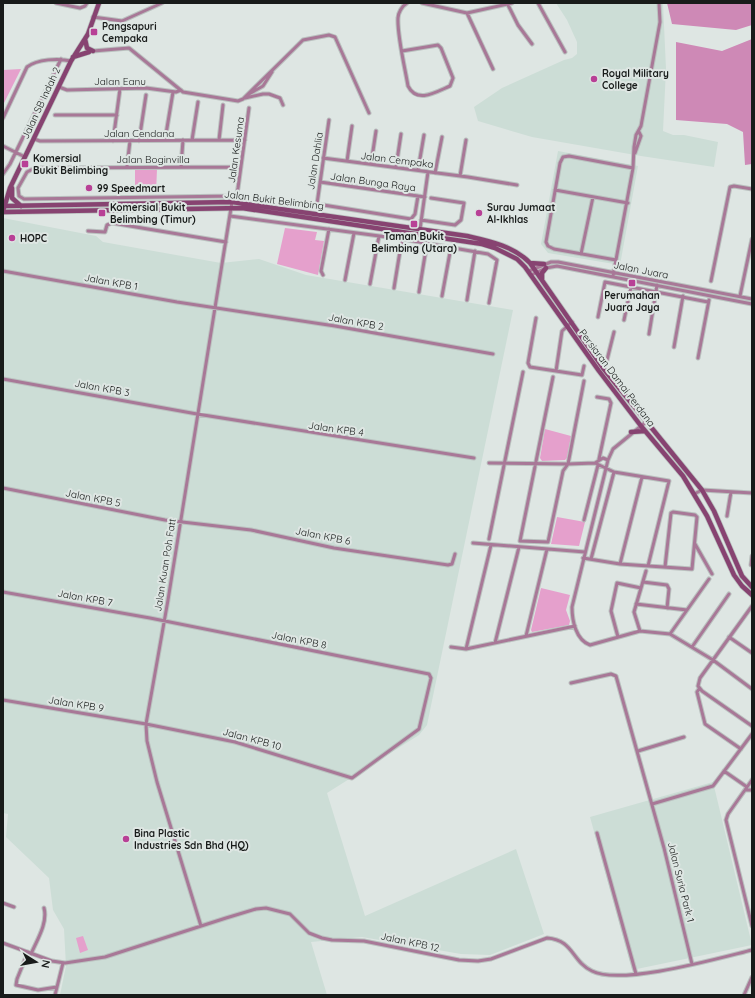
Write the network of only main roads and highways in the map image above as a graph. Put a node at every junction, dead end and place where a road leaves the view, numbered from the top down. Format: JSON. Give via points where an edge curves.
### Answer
{"nodes":[{"id":1,"x":99,"y":3,"type":"edge"},
{"id":2,"x":86,"y":39,"type":"junction"},
{"id":3,"x":72,"y":60,"type":"junction"},
{"id":4,"x":13,"y":182,"type":"junction"},
{"id":5,"x":10,"y":188,"type":"junction"},
{"id":6,"x":3,"y":198,"type":"edge"},
{"id":7,"x":4,"y":206,"type":"edge"},
{"id":8,"x":21,"y":206,"type":"junction"},
{"id":9,"x":4,"y":212,"type":"edge"},
{"id":10,"x":420,"y":232,"type":"junction"},
{"id":11,"x":530,"y":263,"type":"junction"},
{"id":12,"x":542,"y":280,"type":"junction"},
{"id":13,"x":601,"y":369,"type":"junction"},
{"id":14,"x":636,"y":420,"type":"junction"},
{"id":15,"x":645,"y":431,"type":"junction"},
{"id":16,"x":738,"y":568,"type":"junction"},
{"id":17,"x":731,"y":569,"type":"junction"},
{"id":18,"x":752,"y":587,"type":"edge"},
{"id":19,"x":752,"y":595,"type":"edge"}],
"edges":[{"from":1,"to":2,"type":"main road","name":"Jalan SB Indah 2"},
{"from":2,"to":3,"type":"main road","name":"Jalan SB Indah 2"},
{"from":2,"to":3,"type":"main road","via":[[87,48],[91,52]]},
{"from":3,"to":4,"type":"main road","name":"Jalan SB Indah 2"},
{"from":4,"to":5,"type":"main road","name":"Jalan SB Indah 2"},
{"from":4,"to":8,"type":"main road","via":[[12,198]]},
{"from":5,"to":6,"type":"main road"},
{"from":5,"to":7,"type":"main road","name":"Jalan SB Indah 2"},
{"from":7,"to":8,"type":"main road","name":"Jalan Bukit Belimbing"},
{"from":7,"to":9,"type":"main road","name":"Jalan SB Indah 2"},
{"from":8,"to":10,"type":"main road","name":"Jalan Bukit Belimbing","via":[[232,202]]},
{"from":9,"to":10,"type":"main road","name":"Jalan Bukit Belimbing","via":[[232,208]]},
{"from":10,"to":11,"type":"main road","name":"Persiaran Damai Perdana","via":[[467,236],[497,243],[523,256]]},
{"from":10,"to":13,"type":"main road","name":"Persiaran Damai Perdana","via":[[495,248],[519,260]]},
{"from":11,"to":12,"type":"main road","name":"Persiaran Damai Perdana"},
{"from":11,"to":12,"type":"main road","via":[[545,266]]},
{"from":12,"to":13,"type":"main road","name":"Persiaran Damai Perdana"},
{"from":13,"to":14,"type":"main road","name":"Persiaran Damai Perdana"},
{"from":13,"to":16,"type":"main road","name":"Persiaran Damai Perdana","via":[[702,490],[714,511]]},
{"from":14,"to":15,"type":"main road","name":"Persiaran Damai Perdana"},
{"from":14,"to":15,"type":"main road","via":[[631,432]]},
{"from":15,"to":17,"type":"main road","name":"Persiaran Damai Perdana","via":[[683,476],[707,516]]},
{"from":16,"to":17,"type":"main road","via":[[735,565]]},
{"from":16,"to":18,"type":"main road","name":"Persiaran Damai Perdana","via":[[744,580]]},
{"from":17,"to":19,"type":"main road","name":"Persiaran Damai Perdana","via":[[742,586]]}]}
